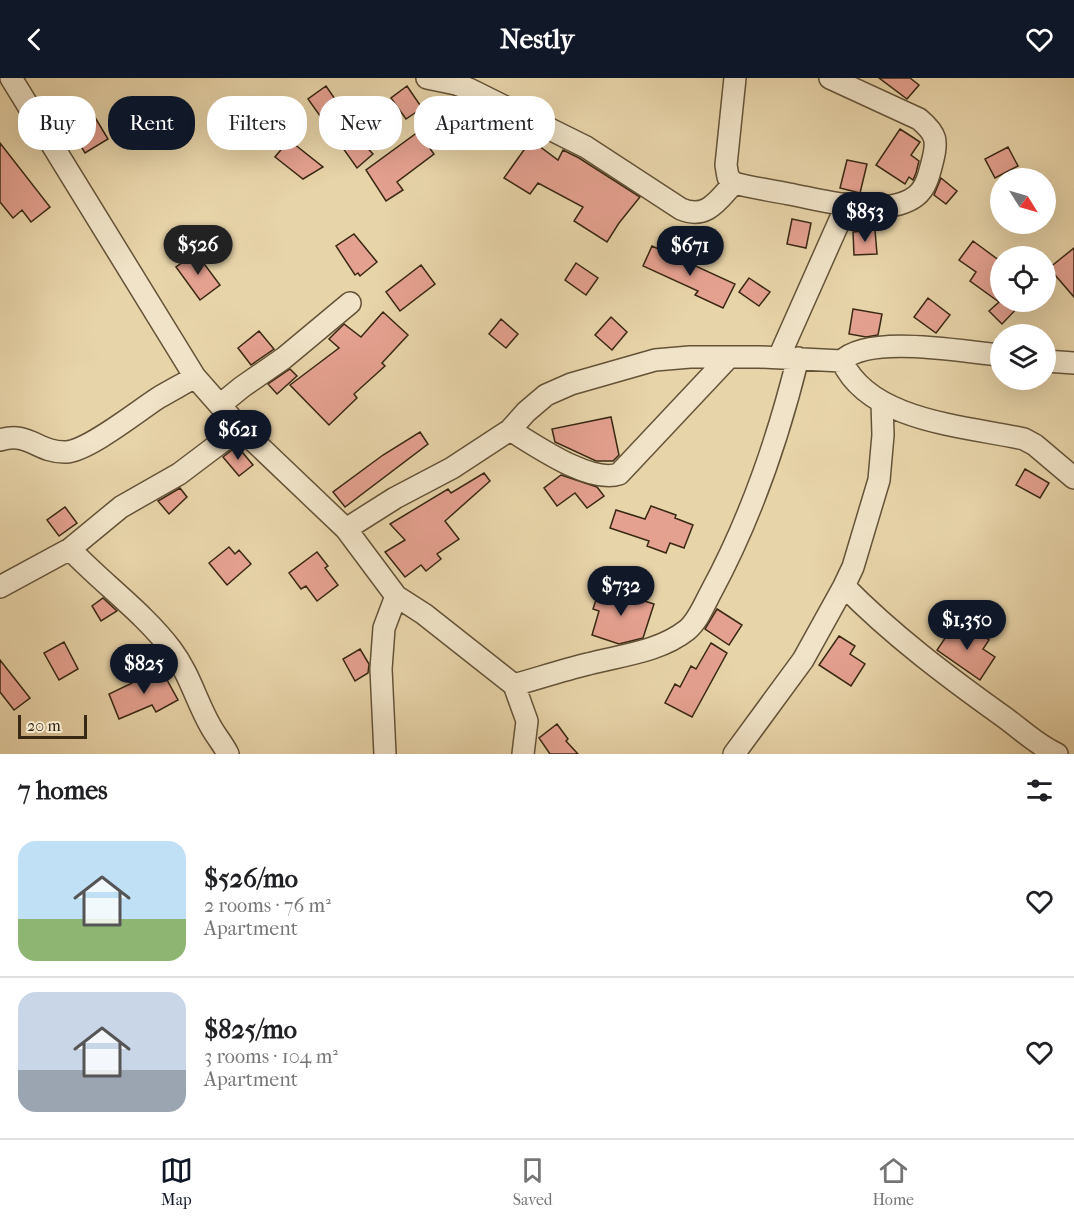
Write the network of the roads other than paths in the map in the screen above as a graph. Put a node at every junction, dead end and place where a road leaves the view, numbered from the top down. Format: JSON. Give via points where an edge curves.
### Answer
{"nodes":[{"id":1,"x":11,"y":78,"type":"edge"},
{"id":2,"x":427,"y":78,"type":"edge"},
{"id":3,"x":735,"y":78,"type":"edge"},
{"id":4,"x":830,"y":78,"type":"edge"},
{"id":5,"x":734,"y":183,"type":"junction"},
{"id":6,"x":847,"y":204,"type":"junction"},
{"id":7,"x":350,"y":303,"type":"dead end"},
{"id":8,"x":990,"y":354,"type":"edge"},
{"id":9,"x":729,"y":357,"type":"junction"},
{"id":10,"x":788,"y":358,"type":"junction"},
{"id":11,"x":842,"y":361,"type":"junction"},
{"id":12,"x":1056,"y":362,"type":"edge"},
{"id":13,"x":1074,"y":363,"type":"edge"},
{"id":14,"x":195,"y":377,"type":"junction"},
{"id":15,"x":882,"y":402,"type":"junction"},
{"id":16,"x":220,"y":405,"type":"junction"},
{"id":17,"x":240,"y":428,"type":"junction"},
{"id":18,"x":510,"y":430,"type":"junction"},
{"id":19,"x":0,"y":440,"type":"edge"},
{"id":20,"x":1074,"y":478,"type":"edge"},
{"id":21,"x":346,"y":529,"type":"junction"},
{"id":22,"x":70,"y":549,"type":"junction"},
{"id":23,"x":844,"y":586,"type":"junction"},
{"id":24,"x":0,"y":587,"type":"edge"},
{"id":25,"x":396,"y":596,"type":"junction"},
{"id":26,"x":514,"y":685,"type":"junction"},
{"id":27,"x":228,"y":754,"type":"edge"},
{"id":28,"x":385,"y":754,"type":"edge"},
{"id":29,"x":523,"y":754,"type":"edge"},
{"id":30,"x":734,"y":754,"type":"edge"},
{"id":31,"x":1057,"y":754,"type":"edge"}],
"edges":[{"from":1,"to":14,"type":"street"},
{"from":2,"to":5,"type":"street","via":[[462,87],[586,147],[692,213],[709,209]]},
{"from":3,"to":5,"type":"street","via":[[726,165],[728,177]]},
{"from":4,"to":6,"type":"street","via":[[919,119],[936,139],[927,181],[914,198],[891,206]]},
{"from":5,"to":6,"type":"street"},
{"from":6,"to":10,"type":"street"},
{"from":7,"to":16,"type":"street"},
{"from":8,"to":11,"type":"street","via":[[887,346],[849,354]]},
{"from":9,"to":10,"type":"street"},
{"from":9,"to":18,"type":"street","via":[[655,360],[571,384],[546,396]]},
{"from":9,"to":18,"type":"street","via":[[619,474],[604,476],[576,468]]},
{"from":10,"to":11,"type":"street"},
{"from":10,"to":26,"type":"street","via":[[778,436],[724,567],[695,622],[672,640],[643,651]]},
{"from":11,"to":15,"type":"street","via":[[857,382]]},
{"from":12,"to":13,"type":"street"},
{"from":14,"to":16,"type":"street"},
{"from":14,"to":19,"type":"street","via":[[89,444],[68,452],[46,450],[21,437]]},
{"from":15,"to":20,"type":"street","via":[[921,418],[1024,439]]},
{"from":15,"to":23,"type":"street","via":[[879,480]]},
{"from":16,"to":17,"type":"street"},
{"from":17,"to":21,"type":"street"},
{"from":17,"to":22,"type":"street","via":[[180,474],[121,507]]},
{"from":18,"to":21,"type":"street"},
{"from":21,"to":25,"type":"street"},
{"from":22,"to":24,"type":"street"},
{"from":22,"to":27,"type":"street","via":[[170,647]]},
{"from":23,"to":30,"type":"street","via":[[803,660]]},
{"from":23,"to":31,"type":"street","via":[[875,618],[1041,747]]},
{"from":25,"to":26,"type":"street"},
{"from":25,"to":28,"type":"street","via":[[384,628],[381,669]]},
{"from":26,"to":29,"type":"street","via":[[527,721]]}]}
